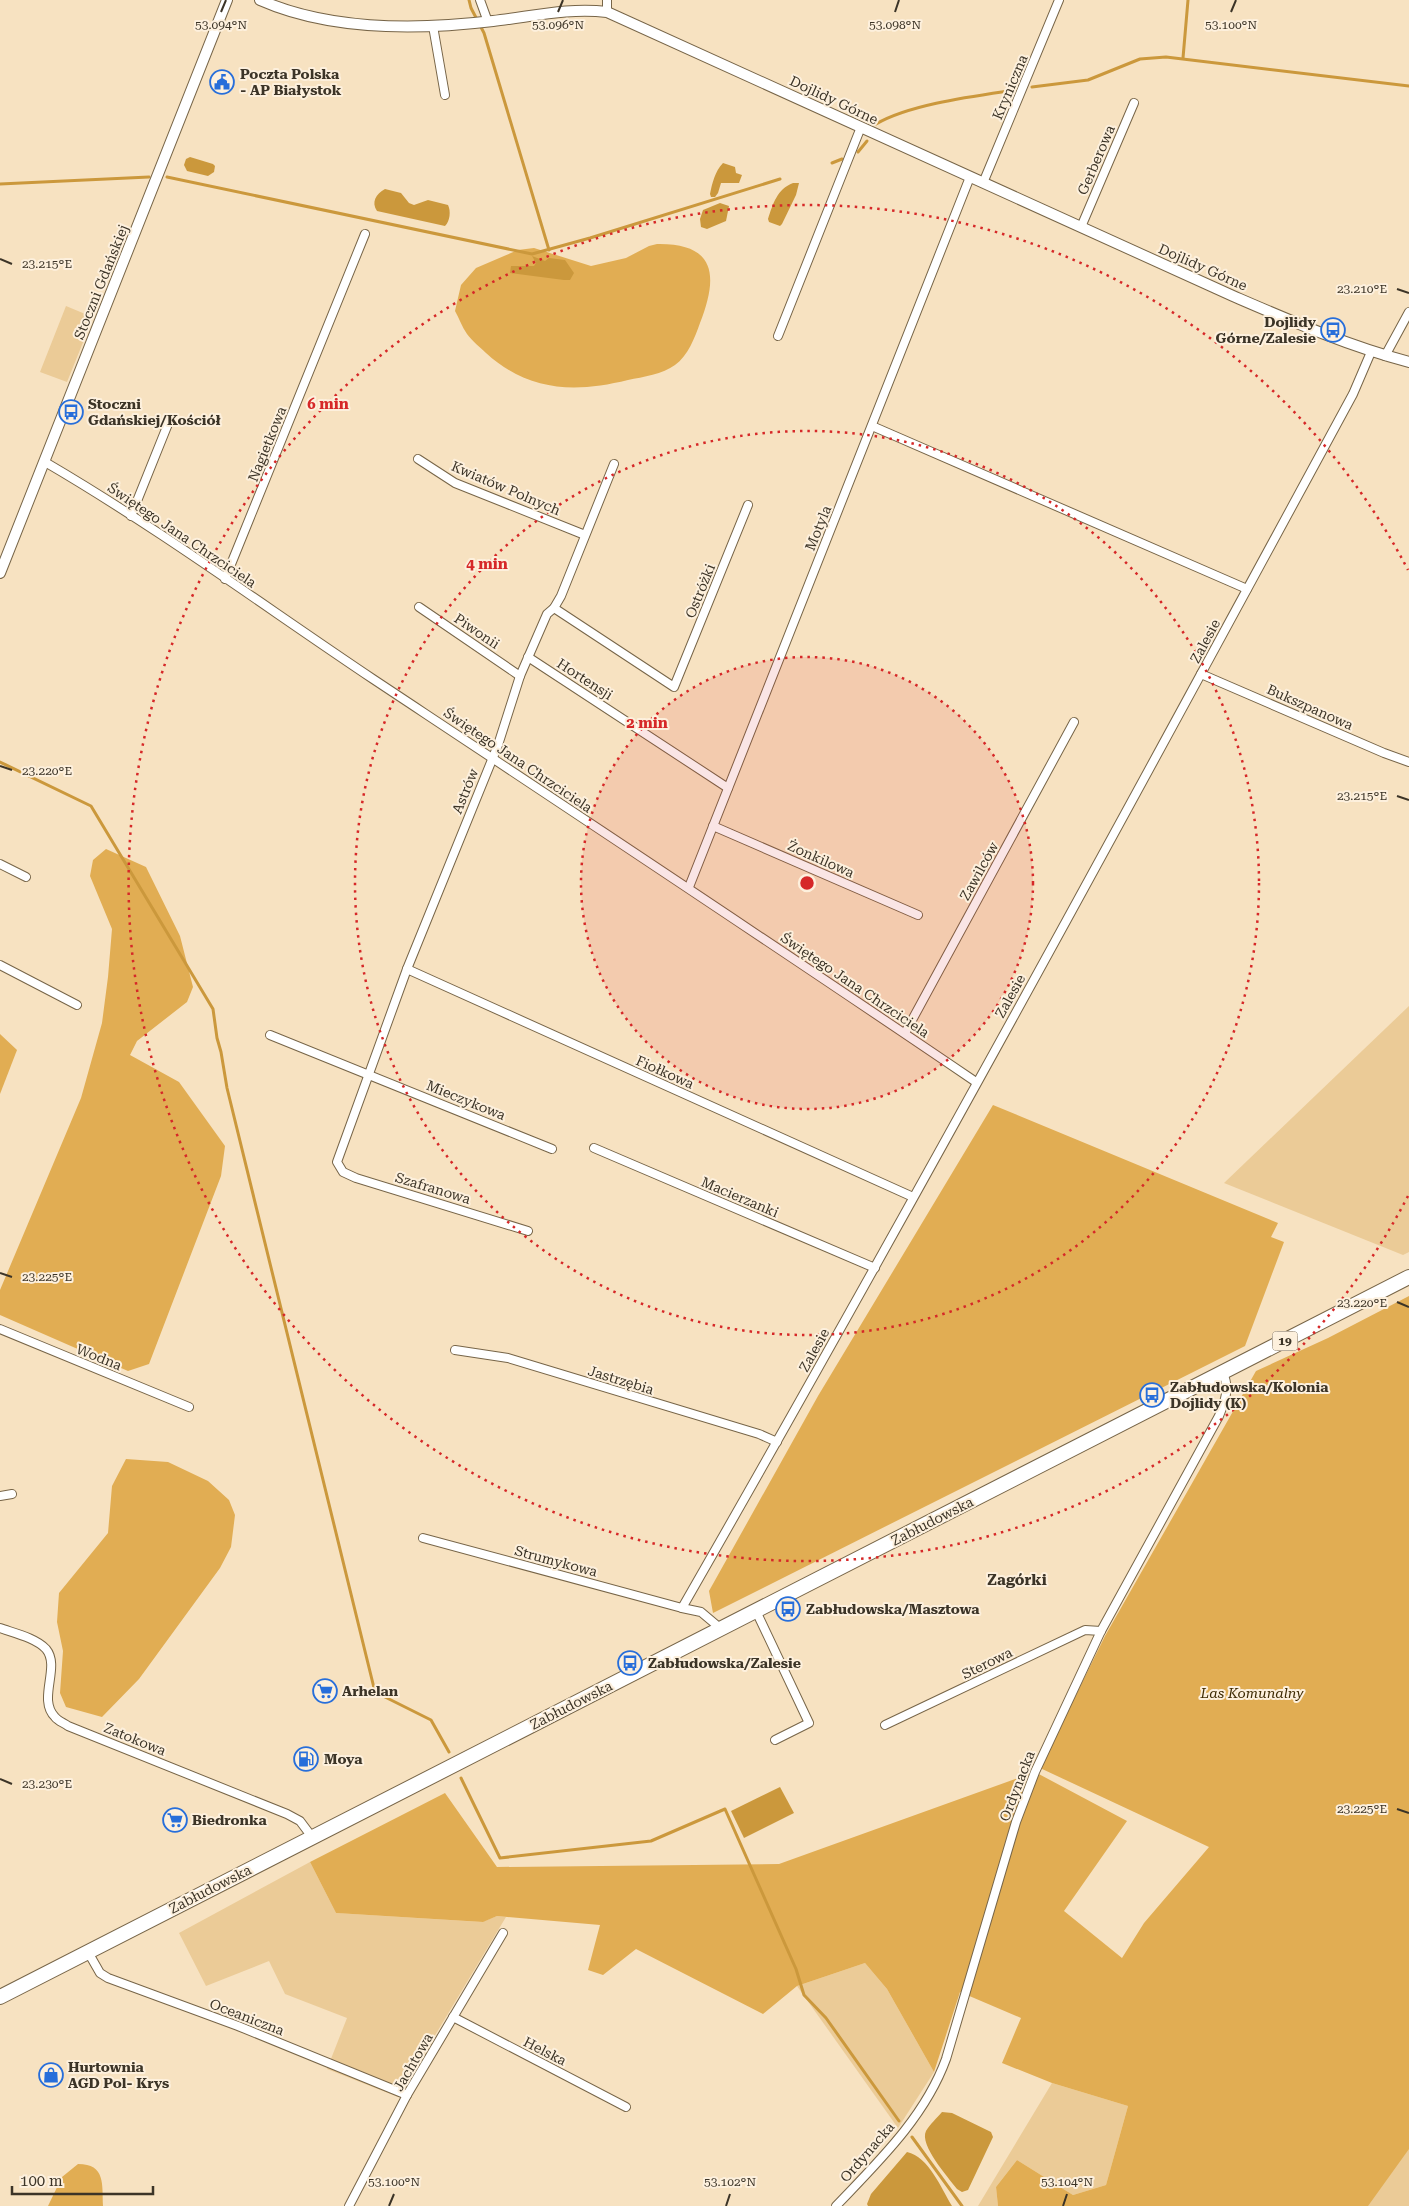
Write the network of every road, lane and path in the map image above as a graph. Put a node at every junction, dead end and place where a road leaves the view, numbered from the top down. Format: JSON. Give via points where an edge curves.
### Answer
{"nodes":[{"id":1,"x":227,"y":0,"type":"edge"},
{"id":2,"x":260,"y":0,"type":"edge"},
{"id":3,"x":480,"y":0,"type":"edge"},
{"id":4,"x":608,"y":0,"type":"edge"},
{"id":5,"x":1059,"y":0,"type":"edge"},
{"id":6,"x":606,"y":12,"type":"junction"},
{"id":7,"x":488,"y":22,"type":"junction"},
{"id":8,"x":433,"y":26,"type":"junction"},
{"id":9,"x":445,"y":95,"type":"dead end"},
{"id":10,"x":1134,"y":103,"type":"dead end"},
{"id":11,"x":861,"y":128,"type":"junction"},
{"id":12,"x":970,"y":178,"type":"junction"},
{"id":13,"x":983,"y":184,"type":"junction"},
{"id":14,"x":1080,"y":227,"type":"junction"},
{"id":15,"x":365,"y":234,"type":"dead end"},
{"id":16,"x":1409,"y":312,"type":"edge"},
{"id":17,"x":778,"y":336,"type":"dead end"},
{"id":18,"x":1371,"y":352,"type":"junction"},
{"id":19,"x":1385,"y":356,"type":"junction"},
{"id":20,"x":1409,"y":362,"type":"edge"},
{"id":21,"x":170,"y":419,"type":"dead end"},
{"id":22,"x":872,"y":426,"type":"junction"},
{"id":23,"x":418,"y":459,"type":"dead end"},
{"id":24,"x":45,"y":462,"type":"junction"},
{"id":25,"x":614,"y":464,"type":"dead end"},
{"id":26,"x":748,"y":504,"type":"dead end"},
{"id":27,"x":131,"y":516,"type":"junction"},
{"id":28,"x":585,"y":535,"type":"junction"},
{"id":29,"x":0,"y":574,"type":"edge"},
{"id":30,"x":226,"y":580,"type":"junction"},
{"id":31,"x":1247,"y":589,"type":"junction"},
{"id":32,"x":419,"y":607,"type":"dead end"},
{"id":33,"x":554,"y":608,"type":"junction"},
{"id":34,"x":528,"y":657,"type":"junction"},
{"id":35,"x":1202,"y":674,"type":"junction"},
{"id":36,"x":520,"y":676,"type":"junction"},
{"id":37,"x":1074,"y":722,"type":"dead end"},
{"id":38,"x":492,"y":758,"type":"junction"},
{"id":39,"x":1409,"y":762,"type":"edge"},
{"id":40,"x":728,"y":788,"type":"junction"},
{"id":41,"x":713,"y":826,"type":"junction"},
{"id":42,"x":0,"y":864,"type":"edge"},
{"id":43,"x":26,"y":876,"type":"dead end"},
{"id":44,"x":689,"y":887,"type":"junction"},
{"id":45,"x":918,"y":915,"type":"dead end"},
{"id":46,"x":0,"y":965,"type":"edge"},
{"id":47,"x":406,"y":969,"type":"junction"},
{"id":48,"x":77,"y":1005,"type":"dead end"},
{"id":49,"x":905,"y":1032,"type":"junction"},
{"id":50,"x":270,"y":1035,"type":"dead end"},
{"id":51,"x":370,"y":1075,"type":"junction"},
{"id":52,"x":976,"y":1082,"type":"junction"},
{"id":53,"x":594,"y":1148,"type":"dead end"},
{"id":54,"x":552,"y":1149,"type":"dead end"},
{"id":55,"x":336,"y":1162,"type":"joint"},
{"id":56,"x":913,"y":1197,"type":"junction"},
{"id":57,"x":528,"y":1231,"type":"dead end"},
{"id":58,"x":875,"y":1268,"type":"junction"},
{"id":59,"x":1409,"y":1277,"type":"edge"},
{"id":60,"x":0,"y":1329,"type":"edge"},
{"id":61,"x":456,"y":1350,"type":"dead end"},
{"id":62,"x":1222,"y":1373,"type":"junction"},
{"id":63,"x":189,"y":1407,"type":"dead end"},
{"id":64,"x":777,"y":1442,"type":"junction"},
{"id":65,"x":12,"y":1494,"type":"dead end"},
{"id":66,"x":0,"y":1496,"type":"edge"},
{"id":67,"x":423,"y":1538,"type":"dead end"},
{"id":68,"x":682,"y":1608,"type":"junction"},
{"id":69,"x":756,"y":1611,"type":"junction"},
{"id":70,"x":0,"y":1628,"type":"edge"},
{"id":71,"x":720,"y":1628,"type":"junction"},
{"id":72,"x":1101,"y":1631,"type":"junction"},
{"id":73,"x":885,"y":1725,"type":"dead end"},
{"id":74,"x":774,"y":1740,"type":"dead end"},
{"id":75,"x":312,"y":1837,"type":"junction"},
{"id":76,"x":503,"y":1933,"type":"dead end"},
{"id":77,"x":88,"y":1952,"type":"junction"},
{"id":78,"x":0,"y":1997,"type":"edge"},
{"id":79,"x":453,"y":2017,"type":"junction"},
{"id":80,"x":407,"y":2095,"type":"junction"},
{"id":81,"x":626,"y":2107,"type":"dead end"},
{"id":82,"x":349,"y":2206,"type":"edge"},
{"id":83,"x":836,"y":2206,"type":"edge"}],
"edges":[{"from":1,"to":24,"type":"street","name":"Stoczni Gdańskiej"},
{"from":2,"to":8,"type":"street","name":"Dojlidy Górne","via":[[322,18],[400,28]]},
{"from":3,"to":7,"type":"street"},
{"from":4,"to":6,"type":"street"},
{"from":5,"to":13,"type":"street","name":"Kryniczna"},
{"from":6,"to":7,"type":"street","name":"Dojlidy Górne","via":[[589,10]]},
{"from":6,"to":11,"type":"street","name":"Dojlidy Górne"},
{"from":7,"to":8,"type":"street","name":"Dojlidy Górne"},
{"from":8,"to":9,"type":"street"},
{"from":10,"to":14,"type":"street","name":"Gerberowa"},
{"from":11,"to":12,"type":"street","name":"Dojlidy Górne"},
{"from":11,"to":17,"type":"street"},
{"from":12,"to":13,"type":"street","name":"Dojlidy Górne"},
{"from":12,"to":22,"type":"street","name":"Motyla"},
{"from":13,"to":14,"type":"street","name":"Dojlidy Górne"},
{"from":14,"to":18,"type":"street","name":"Dojlidy Górne","via":[[1311,330]]},
{"from":15,"to":30,"type":"street","name":"Nagietkowa"},
{"from":16,"to":19,"type":"street"},
{"from":18,"to":19,"type":"street","name":"Dojlidy Górne"},
{"from":18,"to":31,"type":"street","name":"Zalesie","via":[[1353,394]]},
{"from":19,"to":20,"type":"street","name":"Dojlidy Górne"},
{"from":21,"to":27,"type":"street"},
{"from":22,"to":31,"type":"street"},
{"from":22,"to":40,"type":"street","name":"Motyla"},
{"from":23,"to":28,"type":"street","name":"Kwiatów Polnych","via":[[455,483]]},
{"from":24,"to":27,"type":"street","name":"Świętego Jana Chrzciciela"},
{"from":24,"to":29,"type":"street","name":"Stoczni Gdańskiej"},
{"from":25,"to":28,"type":"street","name":"Astrów"},
{"from":26,"to":33,"type":"street","name":"Ostróżki","via":[[674,687]]},
{"from":27,"to":30,"type":"street","name":"Świętego Jana Chrzciciela"},
{"from":28,"to":33,"type":"street","name":"Astrów"},
{"from":30,"to":38,"type":"street","name":"Świętego Jana Chrzciciela"},
{"from":31,"to":35,"type":"street","name":"Zalesie"},
{"from":32,"to":36,"type":"street","name":"Piwonii"},
{"from":33,"to":34,"type":"street","name":"Astrów","via":[[547,614]]},
{"from":34,"to":36,"type":"street","name":"Astrów"},
{"from":34,"to":40,"type":"street","name":"Hortensji"},
{"from":35,"to":39,"type":"street","name":"Bukszpanowa"},
{"from":35,"to":52,"type":"street","name":"Zalesie"},
{"from":36,"to":38,"type":"street","name":"Astrów"},
{"from":37,"to":49,"type":"street","name":"Zawilców"},
{"from":38,"to":44,"type":"street","name":"Świętego Jana Chrzciciela"},
{"from":38,"to":47,"type":"street","name":"Astrów"},
{"from":40,"to":41,"type":"street","name":"Motyla"},
{"from":41,"to":44,"type":"street","name":"Motyla"},
{"from":41,"to":45,"type":"street","name":"Żonkilowa"},
{"from":42,"to":43,"type":"street"},
{"from":44,"to":49,"type":"street","name":"Świętego Jana Chrzciciela"},
{"from":46,"to":48,"type":"street"},
{"from":47,"to":51,"type":"street","name":"Astrów"},
{"from":47,"to":56,"type":"street","name":"Fiołkowa"},
{"from":49,"to":52,"type":"street","name":"Świętego Jana Chrzciciela"},
{"from":50,"to":51,"type":"street","name":"Mieczykowa"},
{"from":51,"to":54,"type":"street","name":"Mieczykowa"},
{"from":51,"to":55,"type":"street","name":"Astrów"},
{"from":52,"to":56,"type":"street","name":"Zalesie"},
{"from":53,"to":58,"type":"street","name":"Macierzanki"},
{"from":55,"to":57,"type":"street","name":"Szafranowa","via":[[343,1172],[356,1178]]},
{"from":56,"to":58,"type":"street","name":"Zalesie"},
{"from":58,"to":64,"type":"street","name":"Zalesie"},
{"from":59,"to":62,"type":"highway","number":"19"},
{"from":60,"to":63,"type":"street","name":"Wodna"},
{"from":61,"to":64,"type":"street","name":"Jastrzębia","via":[[508,1358]]},
{"from":62,"to":69,"type":"highway","name":"Zabłudowska","number":"19"},
{"from":62,"to":72,"type":"street","name":"Ordynacka","via":[[1227,1389],[1219,1416]]},
{"from":64,"to":68,"type":"street","name":"Zalesie"},
{"from":65,"to":66,"type":"street"},
{"from":67,"to":68,"type":"street","name":"Strumykowa"},
{"from":68,"to":71,"type":"street","via":[[701,1612]]},
{"from":69,"to":71,"type":"highway","name":"Zabłudowska","number":"19"},
{"from":69,"to":74,"type":"street","via":[[809,1724]]},
{"from":70,"to":75,"type":"street","name":"Zatokowa","via":[[45,1648],[50,1657],[48,1706],[54,1717],[68,1726],[300,1820]]},
{"from":71,"to":75,"type":"highway","name":"Zabłudowska","number":"19"},
{"from":72,"to":73,"type":"street","name":"Sterowa","via":[[1086,1630]]},
{"from":72,"to":83,"type":"street","name":"Ordynacka","via":[[1037,1765],[938,2081],[890,2148]]},
{"from":75,"to":77,"type":"highway","name":"Zabłudowska","number":"19"},
{"from":76,"to":79,"type":"street","name":"Jachtowa"},
{"from":77,"to":78,"type":"highway","name":"Zabłudowska","number":"19"},
{"from":77,"to":80,"type":"street","name":"Oceaniczna","via":[[100,1973],[108,1978],[238,2026]]},
{"from":79,"to":80,"type":"street","name":"Jachtowa"},
{"from":79,"to":81,"type":"street","name":"Helska"},
{"from":80,"to":82,"type":"street","name":"Jachtowa"}]}
